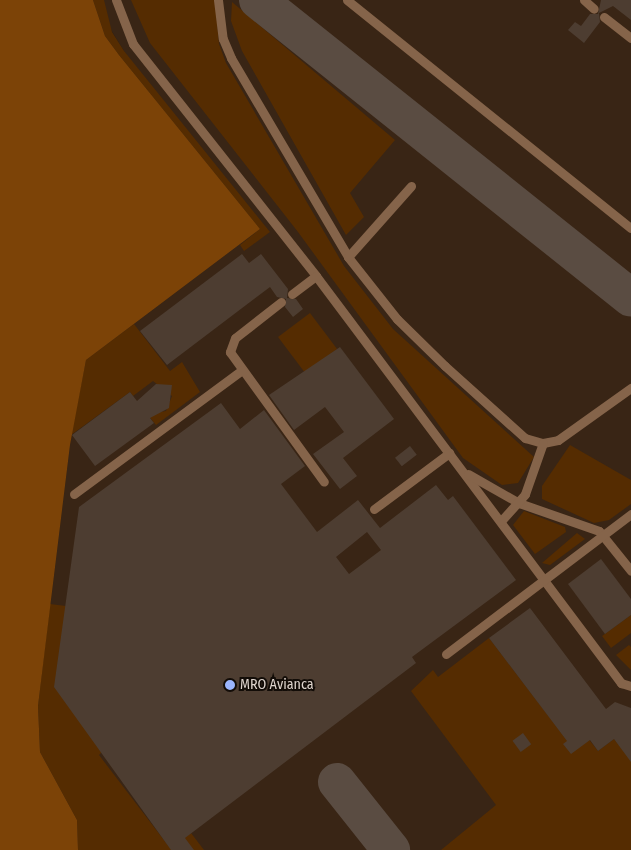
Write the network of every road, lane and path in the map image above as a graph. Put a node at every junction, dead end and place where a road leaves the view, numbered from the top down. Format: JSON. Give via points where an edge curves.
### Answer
{"nodes":[{"id":1,"x":116,"y":0,"type":"edge"},
{"id":2,"x":218,"y":0,"type":"edge"},
{"id":3,"x":347,"y":0,"type":"edge"},
{"id":4,"x":584,"y":0,"type":"edge"},
{"id":5,"x":594,"y":9,"type":"dead end"},
{"id":6,"x":604,"y":17,"type":"dead end"},
{"id":7,"x":631,"y":38,"type":"edge"},
{"id":8,"x":411,"y":186,"type":"dead end"},
{"id":9,"x":631,"y":228,"type":"edge"},
{"id":10,"x":348,"y":257,"type":"junction"},
{"id":11,"x":316,"y":276,"type":"junction"},
{"id":12,"x":292,"y":294,"type":"dead end"},
{"id":13,"x":281,"y":302,"type":"dead end"},
{"id":14,"x":242,"y":370,"type":"junction"},
{"id":15,"x":631,"y":388,"type":"edge"},
{"id":16,"x":543,"y":443,"type":"junction"},
{"id":17,"x":449,"y":453,"type":"junction"},
{"id":18,"x":460,"y":468,"type":"junction"},
{"id":19,"x":324,"y":482,"type":"dead end"},
{"id":20,"x":74,"y":494,"type":"dead end"},
{"id":21,"x":519,"y":504,"type":"junction"},
{"id":22,"x":374,"y":509,"type":"dead end"},
{"id":23,"x":631,"y":514,"type":"edge"},
{"id":24,"x":501,"y":521,"type":"junction"},
{"id":25,"x":605,"y":535,"type":"junction"},
{"id":26,"x":631,"y":571,"type":"edge"},
{"id":27,"x":545,"y":579,"type":"junction"},
{"id":28,"x":446,"y":654,"type":"dead end"},
{"id":29,"x":631,"y":686,"type":"edge"}],
"edges":[{"from":1,"to":11,"type":"lane","via":[[133,44]]},
{"from":2,"to":10,"type":"lane","via":[[223,39],[231,58]]},
{"from":3,"to":9,"type":"lane"},
{"from":4,"to":5,"type":"lane"},
{"from":6,"to":7,"type":"lane"},
{"from":8,"to":10,"type":"lane"},
{"from":10,"to":16,"type":"lane","via":[[397,319],[445,366],[525,438]]},
{"from":11,"to":12,"type":"lane"},
{"from":11,"to":17,"type":"lane"},
{"from":13,"to":14,"type":"lane","via":[[232,342],[230,352]]},
{"from":14,"to":19,"type":"lane"},
{"from":14,"to":20,"type":"lane"},
{"from":15,"to":16,"type":"lane","via":[[558,440]]},
{"from":16,"to":21,"type":"lane","via":[[537,470]]},
{"from":17,"to":18,"type":"lane"},
{"from":17,"to":22,"type":"lane"},
{"from":18,"to":21,"type":"lane"},
{"from":18,"to":24,"type":"lane"},
{"from":21,"to":24,"type":"lane"},
{"from":21,"to":25,"type":"lane"},
{"from":23,"to":25,"type":"lane"},
{"from":24,"to":27,"type":"lane"},
{"from":25,"to":26,"type":"lane"},
{"from":25,"to":27,"type":"lane"},
{"from":27,"to":28,"type":"lane"},
{"from":27,"to":29,"type":"lane","via":[[621,683]]}]}
